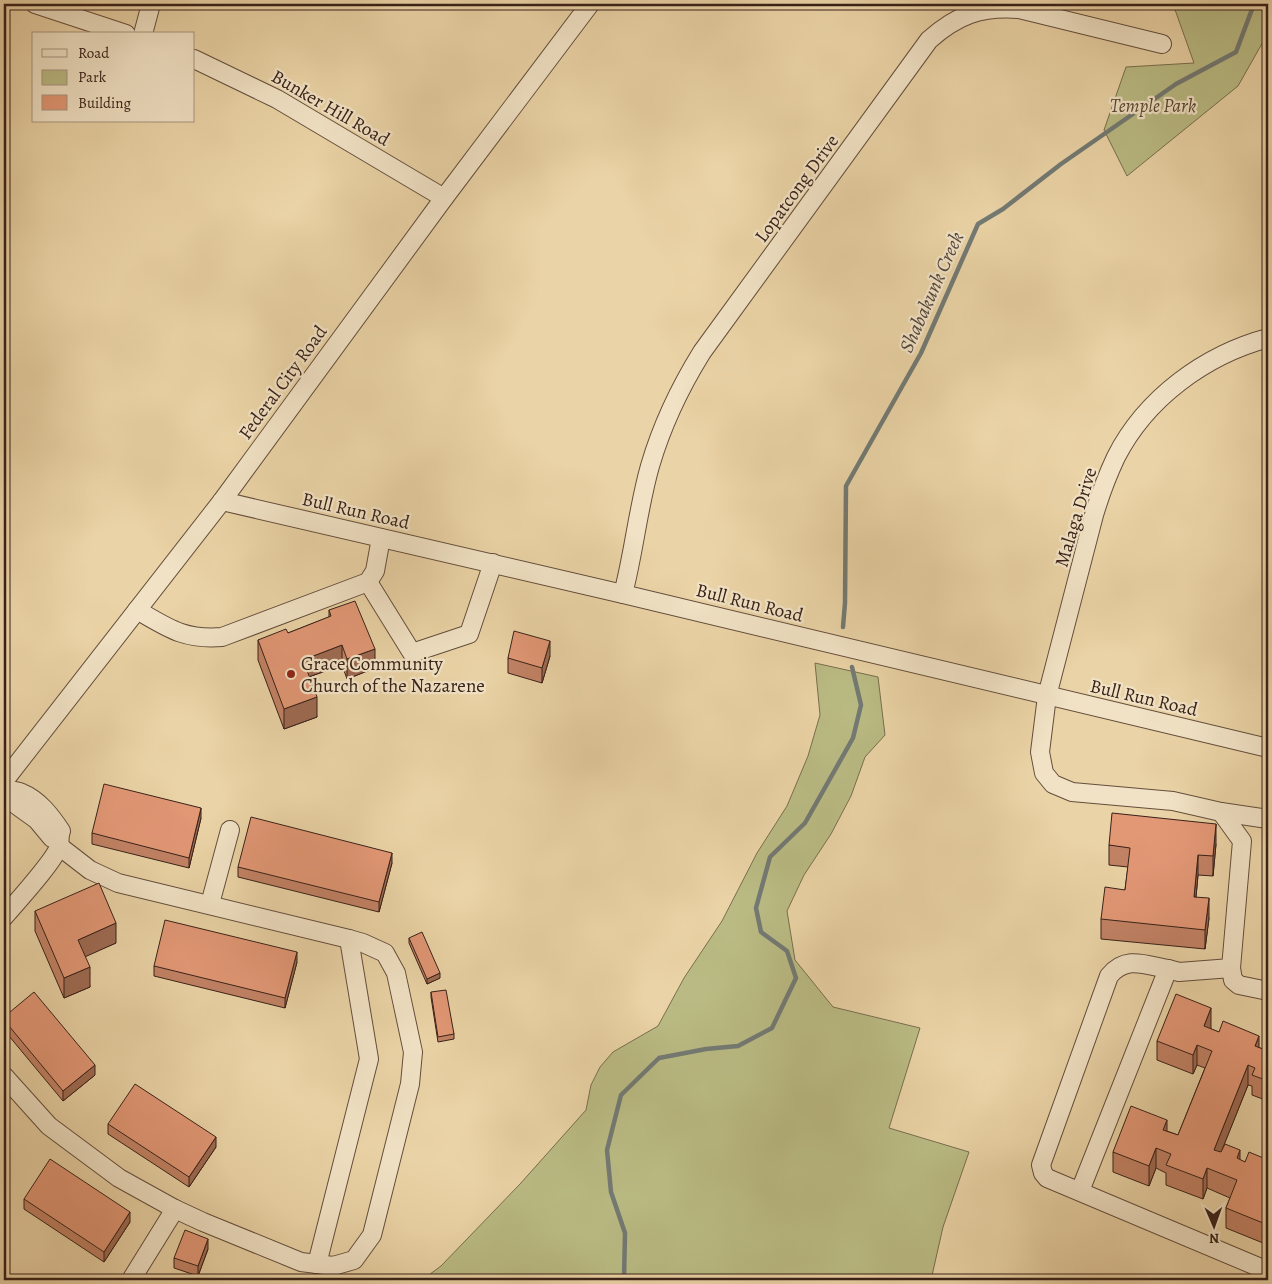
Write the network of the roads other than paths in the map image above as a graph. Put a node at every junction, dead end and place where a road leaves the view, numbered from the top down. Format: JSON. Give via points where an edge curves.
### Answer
{"nodes":[{"id":1,"x":35,"y":4,"type":"edge"},
{"id":2,"x":151,"y":4,"type":"edge"},
{"id":3,"x":590,"y":4,"type":"edge"},
{"id":4,"x":120,"y":32,"type":"edge"},
{"id":5,"x":144,"y":32,"type":"edge"},
{"id":6,"x":1162,"y":44,"type":"dead end"},
{"id":7,"x":195,"y":59,"type":"edge"},
{"id":8,"x":444,"y":198,"type":"junction"},
{"id":9,"x":1268,"y":338,"type":"edge"},
{"id":10,"x":222,"y":501,"type":"junction"},
{"id":11,"x":381,"y":538,"type":"junction"},
{"id":12,"x":494,"y":563,"type":"junction"},
{"id":13,"x":368,"y":582,"type":"junction"},
{"id":14,"x":623,"y":594,"type":"junction"},
{"id":15,"x":138,"y":610,"type":"junction"},
{"id":16,"x":1047,"y":696,"type":"junction"},
{"id":17,"x":1268,"y":748,"type":"edge"},
{"id":18,"x":6,"y":787,"type":"edge"},
{"id":19,"x":1221,"y":812,"type":"junction"},
{"id":20,"x":1266,"y":818,"type":"edge"},
{"id":21,"x":230,"y":830,"type":"dead end"},
{"id":22,"x":1242,"y":841,"type":"junction"},
{"id":23,"x":59,"y":843,"type":"junction"},
{"id":24,"x":210,"y":904,"type":"junction"},
{"id":25,"x":4,"y":917,"type":"edge"},
{"id":26,"x":349,"y":939,"type":"junction"},
{"id":27,"x":1231,"y":968,"type":"junction"},
{"id":28,"x":1168,"y":969,"type":"junction"},
{"id":29,"x":1268,"y":991,"type":"edge"},
{"id":30,"x":4,"y":1076,"type":"edge"},
{"id":31,"x":1080,"y":1191,"type":"junction"},
{"id":32,"x":175,"y":1209,"type":"junction"},
{"id":33,"x":317,"y":1264,"type":"junction"},
{"id":34,"x":1268,"y":1271,"type":"edge"},
{"id":35,"x":131,"y":1280,"type":"edge"}],
"edges":[{"from":1,"to":4,"type":"street"},
{"from":2,"to":5,"type":"street"},
{"from":3,"to":8,"type":"street","name":"Federal City Road"},
{"from":6,"to":14,"type":"street","name":"Lopatcong Drive","via":[[1019,9],[1000,8],[960,17],[929,40],[686,377],[660,433],[649,469]]},
{"from":7,"to":8,"type":"street","name":"Bunker Hill Road","via":[[277,99]]},
{"from":8,"to":10,"type":"street","name":"Federal City Road"},
{"from":9,"to":16,"type":"street","name":"Malaga Drive","via":[[1224,353],[1199,367],[1151,408],[1132,431],[1103,486]]},
{"from":10,"to":11,"type":"street","name":"Bull Run Road"},
{"from":10,"to":15,"type":"street","name":"Federal City Road"},
{"from":11,"to":12,"type":"street","name":"Bull Run Road"},
{"from":11,"to":13,"type":"street","via":[[375,571]]},
{"from":12,"to":13,"type":"street","via":[[469,634],[412,653]]},
{"from":12,"to":14,"type":"street","name":"Bull Run Road"},
{"from":13,"to":15,"type":"street","via":[[222,637],[188,636]]},
{"from":14,"to":16,"type":"street","name":"Bull Run Road"},
{"from":15,"to":18,"type":"street","name":"Federal City Road"},
{"from":16,"to":17,"type":"street","name":"Bull Run Road"},
{"from":16,"to":19,"type":"street","name":"Malaga Drive","via":[[1040,752],[1044,773],[1054,784],[1072,792],[1173,802]]},
{"from":18,"to":23,"type":"street","via":[[12,802],[37,820]]},
{"from":19,"to":20,"type":"street","name":"Malaga Drive"},
{"from":19,"to":22,"type":"street"},
{"from":20,"to":22,"type":"street","via":[[1250,829]]},
{"from":21,"to":24,"type":"street"},
{"from":22,"to":27,"type":"street"},
{"from":23,"to":24,"type":"street","via":[[90,870],[118,882]]},
{"from":23,"to":25,"type":"street","via":[[48,864]]},
{"from":24,"to":26,"type":"street"},
{"from":26,"to":33,"type":"street","via":[[369,1059]]},
{"from":26,"to":33,"type":"street","via":[[385,953],[396,973],[413,1052],[410,1084],[372,1235],[354,1260],[333,1266]]},
{"from":27,"to":28,"type":"street","via":[[1179,972]]},
{"from":27,"to":29,"type":"street","via":[[1233,980],[1239,985]]},
{"from":28,"to":31,"type":"street"},
{"from":28,"to":31,"type":"street","via":[[1125,963],[1109,976],[1042,1165],[1047,1178]]},
{"from":30,"to":32,"type":"street","via":[[49,1126],[120,1178]]},
{"from":31,"to":34,"type":"street"},
{"from":32,"to":33,"type":"street","via":[[301,1262]]},
{"from":32,"to":35,"type":"street"}]}
